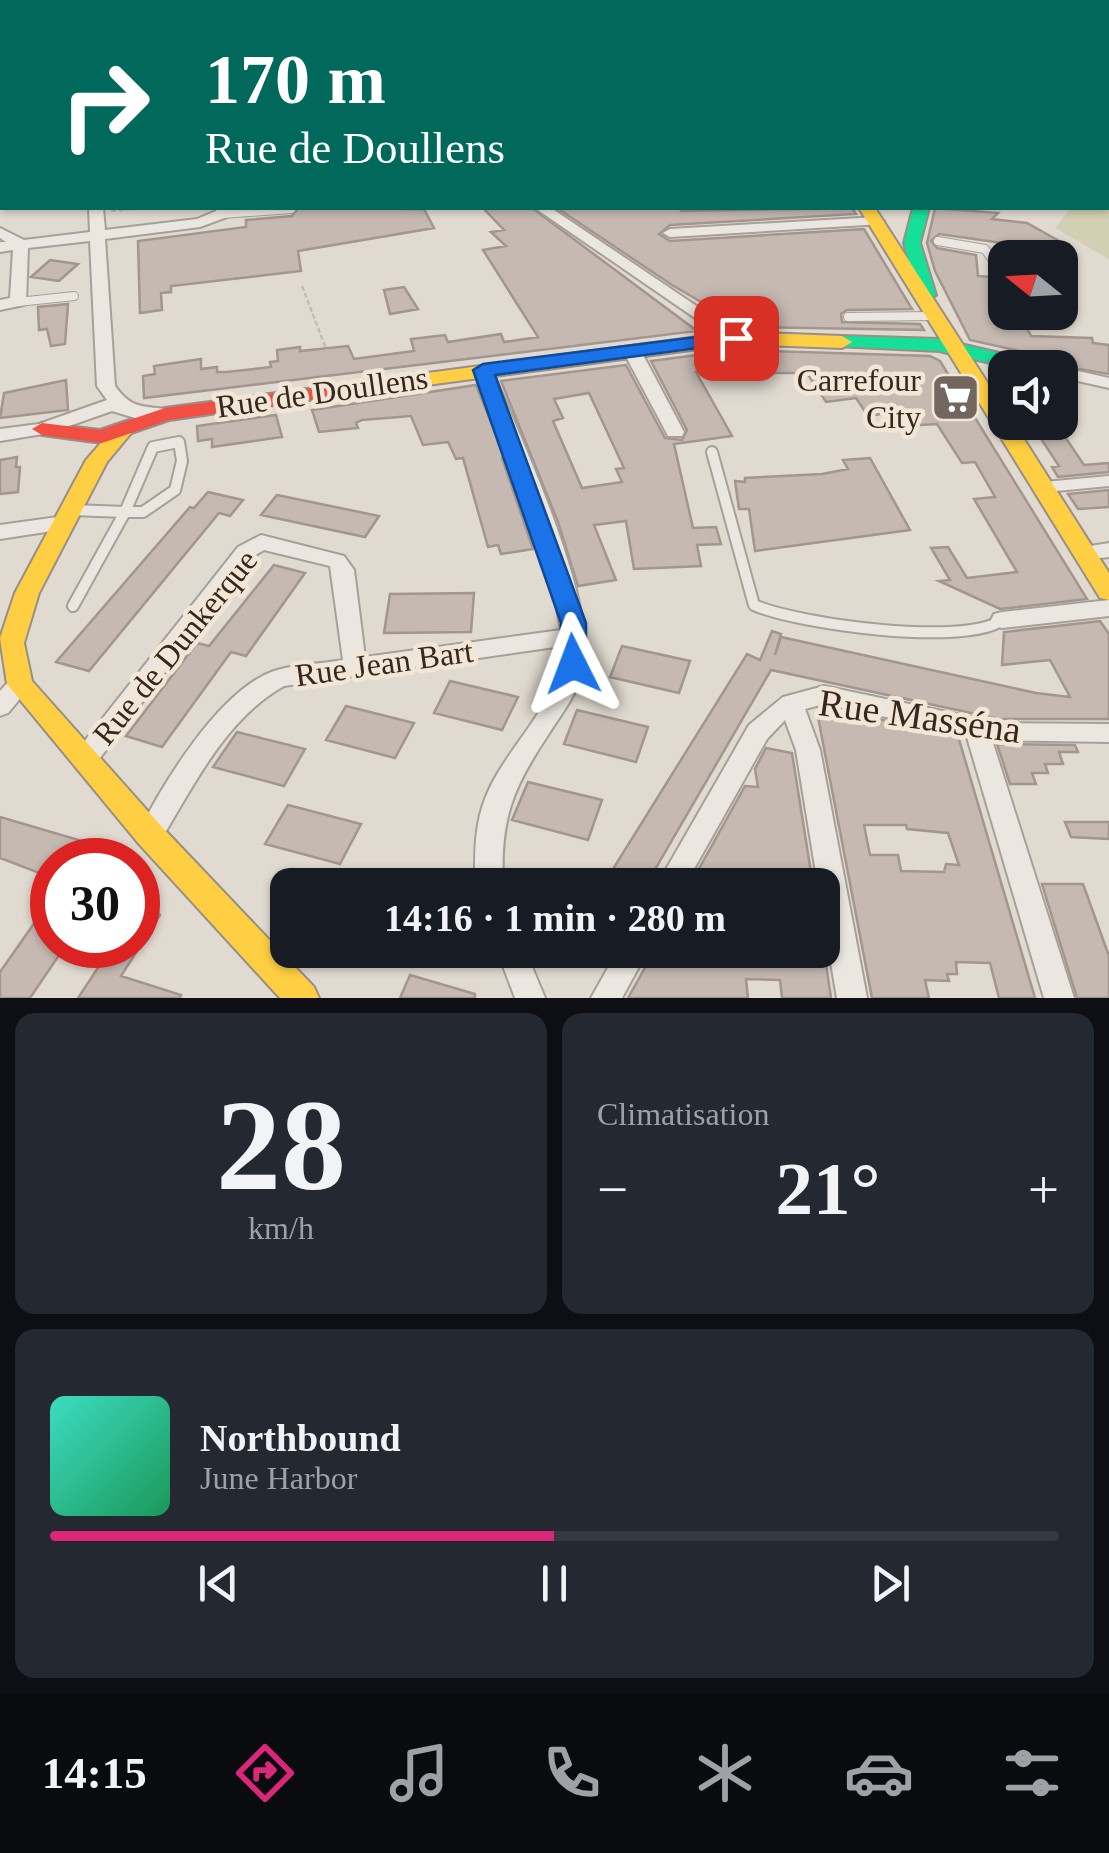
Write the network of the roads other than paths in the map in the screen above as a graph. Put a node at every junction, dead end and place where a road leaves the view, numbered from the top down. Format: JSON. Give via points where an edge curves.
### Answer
{"nodes":[{"id":1,"x":96,"y":210,"type":"edge"},
{"id":2,"x":257,"y":210,"type":"edge"},
{"id":3,"x":552,"y":210,"type":"edge"},
{"id":4,"x":223,"y":211,"type":"edge"},
{"id":5,"x":878,"y":223,"type":"edge"},
{"id":6,"x":917,"y":229,"type":"edge"},
{"id":7,"x":0,"y":232,"type":"edge"},
{"id":8,"x":670,"y":233,"type":"dead end"},
{"id":9,"x":98,"y":234,"type":"junction"},
{"id":10,"x":938,"y":241,"type":"dead end"},
{"id":11,"x":21,"y":244,"type":"junction"},
{"id":12,"x":0,"y":247,"type":"edge"},
{"id":13,"x":988,"y":248,"type":"edge"},
{"id":14,"x":74,"y":296,"type":"dead end"},
{"id":15,"x":18,"y":302,"type":"junction"},
{"id":16,"x":0,"y":305,"type":"edge"},
{"id":17,"x":932,"y":305,"type":"junction"},
{"id":18,"x":848,"y":317,"type":"dead end"},
{"id":19,"x":736,"y":338,"type":"junction"},
{"id":20,"x":957,"y":348,"type":"junction"},
{"id":21,"x":632,"y":351,"type":"junction"},
{"id":22,"x":988,"y":355,"type":"edge"},
{"id":23,"x":483,"y":370,"type":"junction"},
{"id":24,"x":1078,"y":376,"type":"edge"},
{"id":25,"x":1109,"y":383,"type":"edge"},
{"id":26,"x":106,"y":386,"type":"junction"},
{"id":27,"x":127,"y":418,"type":"junction"},
{"id":28,"x":87,"y":424,"type":"junction"},
{"id":29,"x":42,"y":429,"type":"joint"},
{"id":30,"x":675,"y":432,"type":"dead end"},
{"id":31,"x":0,"y":435,"type":"edge"},
{"id":32,"x":712,"y":452,"type":"dead end"},
{"id":33,"x":97,"y":460,"type":"junction"},
{"id":34,"x":1109,"y":482,"type":"edge"},
{"id":35,"x":1043,"y":488,"type":"junction"},
{"id":36,"x":125,"y":512,"type":"junction"},
{"id":37,"x":68,"y":517,"type":"junction"},
{"id":38,"x":0,"y":532,"type":"edge"},
{"id":39,"x":1109,"y":550,"type":"edge"},
{"id":40,"x":1084,"y":553,"type":"junction"},
{"id":41,"x":1109,"y":592,"type":"edge"},
{"id":42,"x":73,"y":606,"type":"dead end"},
{"id":43,"x":1109,"y":608,"type":"edge"},
{"id":44,"x":1002,"y":620,"type":"joint"},
{"id":45,"x":575,"y":636,"type":"junction"},
{"id":46,"x":6,"y":644,"type":"edge"},
{"id":47,"x":356,"y":666,"type":"junction"},
{"id":48,"x":20,"y":684,"type":"junction"},
{"id":49,"x":791,"y":703,"type":"junction"},
{"id":50,"x":0,"y":707,"type":"edge"},
{"id":51,"x":978,"y":728,"type":"junction"},
{"id":52,"x":1109,"y":732,"type":"edge"},
{"id":53,"x":84,"y":759,"type":"junction"},
{"id":54,"x":150,"y":835,"type":"junction"},
{"id":55,"x":488,"y":868,"type":"edge"},
{"id":56,"x":681,"y":868,"type":"edge"},
{"id":57,"x":518,"y":968,"type":"edge"},
{"id":58,"x":624,"y":968,"type":"edge"},
{"id":59,"x":302,"y":998,"type":"edge"},
{"id":60,"x":530,"y":998,"type":"edge"},
{"id":61,"x":606,"y":998,"type":"edge"},
{"id":62,"x":852,"y":998,"type":"edge"},
{"id":63,"x":1059,"y":998,"type":"edge"}],
"edges":[{"from":1,"to":9,"type":"street"},
{"from":2,"to":4,"type":"lane"},
{"from":3,"to":19,"type":"street"},
{"from":4,"to":9,"type":"street","via":[[200,224]]},
{"from":5,"to":6,"type":"street"},
{"from":5,"to":8,"type":"street"},
{"from":5,"to":17,"type":"street"},
{"from":6,"to":17,"type":"street"},
{"from":7,"to":11,"type":"street"},
{"from":9,"to":11,"type":"street"},
{"from":9,"to":26,"type":"street"},
{"from":10,"to":13,"type":"lane"},
{"from":11,"to":12,"type":"street"},
{"from":11,"to":15,"type":"street"},
{"from":14,"to":15,"type":"lane"},
{"from":15,"to":16,"type":"street"},
{"from":17,"to":18,"type":"lane"},
{"from":17,"to":20,"type":"street"},
{"from":19,"to":20,"type":"street","name":"Rue de Doullens"},
{"from":19,"to":21,"type":"street","name":"Rue de Doullens"},
{"from":20,"to":22,"type":"street","name":"Rue de Doullens"},
{"from":20,"to":35,"type":"street"},
{"from":21,"to":23,"type":"street","name":"Rue de Doullens"},
{"from":21,"to":30,"type":"street"},
{"from":23,"to":27,"type":"street","name":"Rue de Doullens"},
{"from":23,"to":45,"type":"street"},
{"from":24,"to":25,"type":"street"},
{"from":26,"to":27,"type":"street"},
{"from":26,"to":28,"type":"street"},
{"from":27,"to":28,"type":"street","name":"Rue de Doullens"},
{"from":27,"to":33,"type":"street"},
{"from":28,"to":29,"type":"street"},
{"from":28,"to":33,"type":"street"},
{"from":29,"to":31,"type":"street"},
{"from":32,"to":44,"type":"lane","via":[[754,605],[761,610],[909,629],[992,628]]},
{"from":33,"to":37,"type":"street"},
{"from":34,"to":35,"type":"lane"},
{"from":35,"to":40,"type":"street"},
{"from":36,"to":36,"type":"lane","via":[[143,512],[174,490],[182,461],[178,442],[152,447]]},
{"from":36,"to":37,"type":"lane"},
{"from":36,"to":42,"type":"lane"},
{"from":37,"to":38,"type":"street"},
{"from":37,"to":46,"type":"street"},
{"from":39,"to":40,"type":"street"},
{"from":40,"to":41,"type":"street"},
{"from":43,"to":44,"type":"street"},
{"from":45,"to":47,"type":"street","name":"Rue Jean Bart"},
{"from":45,"to":55,"type":"street","via":[[561,696],[500,790],[487,826]]},
{"from":46,"to":48,"type":"street"},
{"from":47,"to":53,"type":"street","name":"Rue de Dunkerque","via":[[337,561],[254,544]]},
{"from":47,"to":54,"type":"street","name":"Rue Jean Bart","via":[[279,678],[250,692]]},
{"from":48,"to":50,"type":"street"},
{"from":48,"to":53,"type":"street"},
{"from":49,"to":51,"type":"street","name":"Rue Masséna","via":[[824,694]]},
{"from":49,"to":56,"type":"street","via":[[758,732]]},
{"from":49,"to":62,"type":"street","via":[[808,750]]},
{"from":51,"to":52,"type":"street","name":"Rue Masséna"},
{"from":51,"to":63,"type":"street"},
{"from":53,"to":54,"type":"street"},
{"from":54,"to":59,"type":"street"},
{"from":57,"to":60,"type":"street"},
{"from":58,"to":61,"type":"street"}]}
